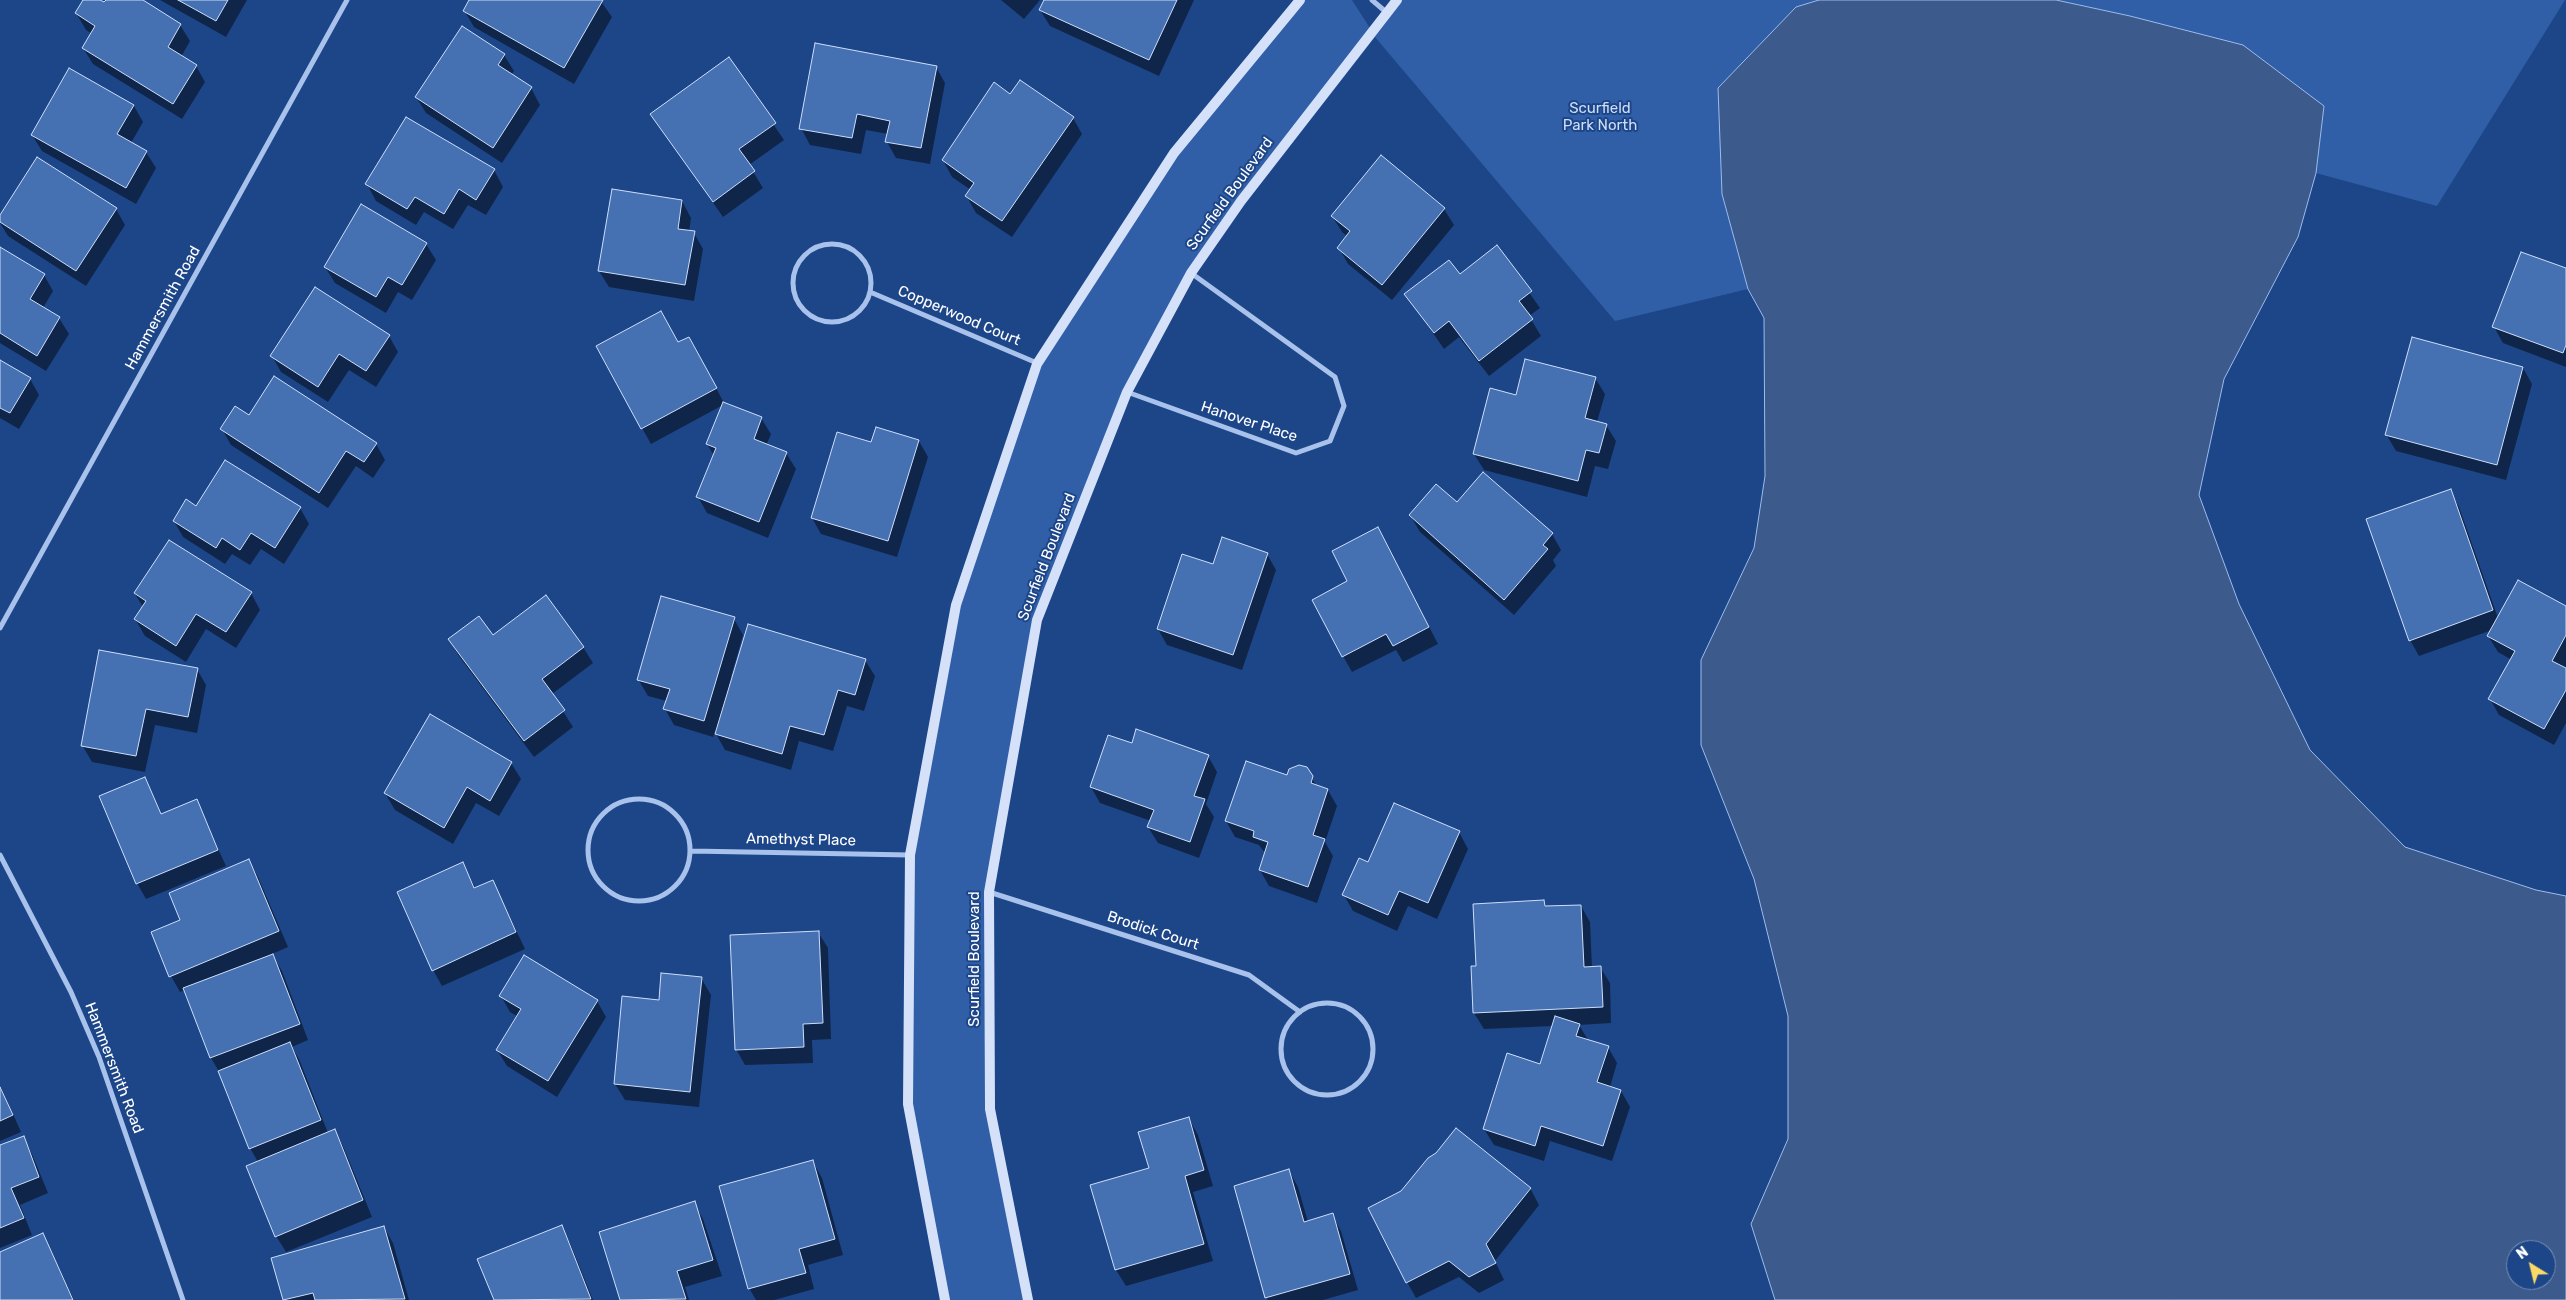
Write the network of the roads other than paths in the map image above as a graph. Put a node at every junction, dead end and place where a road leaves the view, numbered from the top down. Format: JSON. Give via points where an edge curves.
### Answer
{"nodes":[{"id":1,"x":347,"y":0,"type":"edge"},
{"id":2,"x":1300,"y":0,"type":"edge"},
{"id":3,"x":1372,"y":0,"type":"edge"},
{"id":4,"x":1397,"y":0,"type":"edge"},
{"id":5,"x":1386,"y":12,"type":"junction"},
{"id":6,"x":1191,"y":273,"type":"junction"},
{"id":7,"x":870,"y":292,"type":"junction"},
{"id":8,"x":1038,"y":364,"type":"junction"},
{"id":9,"x":1127,"y":392,"type":"junction"},
{"id":10,"x":0,"y":628,"type":"edge"},
{"id":11,"x":691,"y":851,"type":"junction"},
{"id":12,"x":0,"y":855,"type":"edge"},
{"id":13,"x":910,"y":855,"type":"junction"},
{"id":14,"x":989,"y":892,"type":"junction"},
{"id":15,"x":1300,"y":1012,"type":"junction"},
{"id":16,"x":183,"y":1300,"type":"edge"},
{"id":17,"x":945,"y":1300,"type":"edge"},
{"id":18,"x":1028,"y":1300,"type":"edge"}],
"edges":[{"from":1,"to":10,"type":"street","name":"Hammersmith Road"},
{"from":2,"to":8,"type":"street","via":[[1174,153]]},
{"from":3,"to":5,"type":"street"},
{"from":4,"to":5,"type":"street","name":"Scurfield Boulevard"},
{"from":5,"to":6,"type":"street","name":"Scurfield Boulevard","via":[[1241,201]]},
{"from":6,"to":9,"type":"street","name":"Scurfield Boulevard"},
{"from":6,"to":9,"type":"street","name":"Hanover Place","via":[[1335,377],[1344,406],[1330,441],[1296,453]]},
{"from":7,"to":7,"type":"street","via":[[872,279],[868,266],[860,254],[846,246],[819,246],[808,252],[798,263],[794,276],[793,290],[798,302],[807,313],[825,322],[852,318],[862,309]]},
{"from":7,"to":8,"type":"street","name":"Copperwood Court"},
{"from":8,"to":13,"type":"street","via":[[956,605]]},
{"from":9,"to":14,"type":"street","name":"Scurfield Boulevard","via":[[1037,620]]},
{"from":11,"to":11,"type":"street","via":[[688,834],[679,818],[659,803],[642,799],[624,801],[608,809],[596,822],[588,848],[590,866],[598,881],[611,893],[636,901],[654,899],[670,891],[682,878]]},
{"from":11,"to":13,"type":"street","name":"Amethyst Place"},
{"from":12,"to":16,"type":"street","name":"Hammersmith Road","via":[[60,968],[99,1057]]},
{"from":13,"to":17,"type":"street","via":[[908,1104]]},
{"from":14,"to":15,"type":"street","name":"Brodick Court","via":[[1248,975]]},
{"from":14,"to":18,"type":"street","name":"Scurfield Boulevard","via":[[990,1109]]},
{"from":15,"to":15,"type":"street","via":[[1283,1036],[1281,1052],[1285,1068],[1294,1082],[1307,1091],[1331,1095],[1347,1091],[1360,1082],[1372,1060],[1373,1044],[1369,1029],[1360,1016],[1346,1006],[1330,1004],[1314,1005]]}]}
